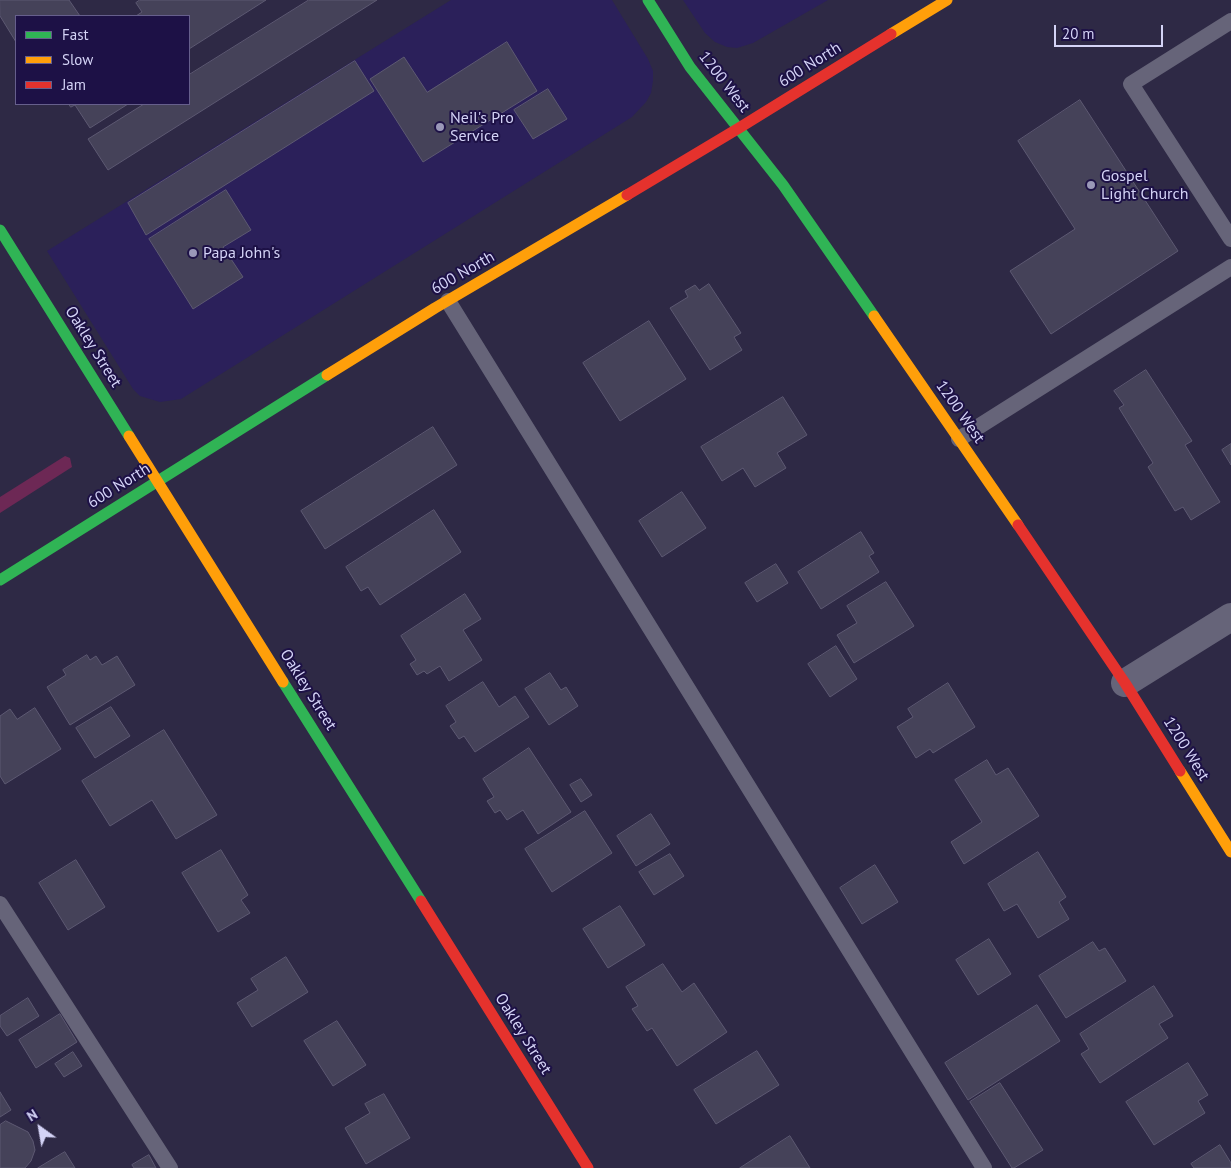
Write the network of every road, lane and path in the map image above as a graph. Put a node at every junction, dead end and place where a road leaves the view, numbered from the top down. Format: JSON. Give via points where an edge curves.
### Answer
{"nodes":[{"id":1,"x":648,"y":0,"type":"edge"},
{"id":2,"x":935,"y":3,"type":"edge"},
{"id":3,"x":1231,"y":21,"type":"edge"},
{"id":4,"x":739,"y":128,"type":"junction"},
{"id":5,"x":0,"y":230,"type":"edge"},
{"id":6,"x":1231,"y":238,"type":"edge"},
{"id":7,"x":1231,"y":267,"type":"edge"},
{"id":8,"x":448,"y":300,"type":"junction"},
{"id":9,"x":959,"y":439,"type":"junction"},
{"id":10,"x":158,"y":481,"type":"junction"},
{"id":11,"x":0,"y":580,"type":"edge"},
{"id":12,"x":1231,"y":617,"type":"edge"},
{"id":13,"x":1125,"y":683,"type":"junction"},
{"id":14,"x":1231,"y":852,"type":"edge"},
{"id":15,"x":0,"y":904,"type":"edge"},
{"id":16,"x":170,"y":1168,"type":"edge"},
{"id":17,"x":588,"y":1168,"type":"edge"},
{"id":18,"x":984,"y":1168,"type":"edge"}],
"edges":[{"from":1,"to":4,"type":"street","name":"1200 West","via":[[690,67]]},
{"from":2,"to":4,"type":"street","name":"600 North"},
{"from":3,"to":6,"type":"lane","via":[[1131,84]]},
{"from":4,"to":8,"type":"street","name":"600 North"},
{"from":4,"to":9,"type":"street","name":"1200 West"},
{"from":5,"to":10,"type":"street","name":"Oakley Street"},
{"from":7,"to":9,"type":"lane"},
{"from":8,"to":10,"type":"street","name":"600 North"},
{"from":8,"to":18,"type":"lane"},
{"from":9,"to":13,"type":"street","name":"1200 West"},
{"from":10,"to":11,"type":"street","name":"600 North"},
{"from":10,"to":17,"type":"street","name":"Oakley Street"},
{"from":12,"to":13,"type":"street"},
{"from":13,"to":14,"type":"street","name":"1200 West"},
{"from":15,"to":16,"type":"lane"}]}
